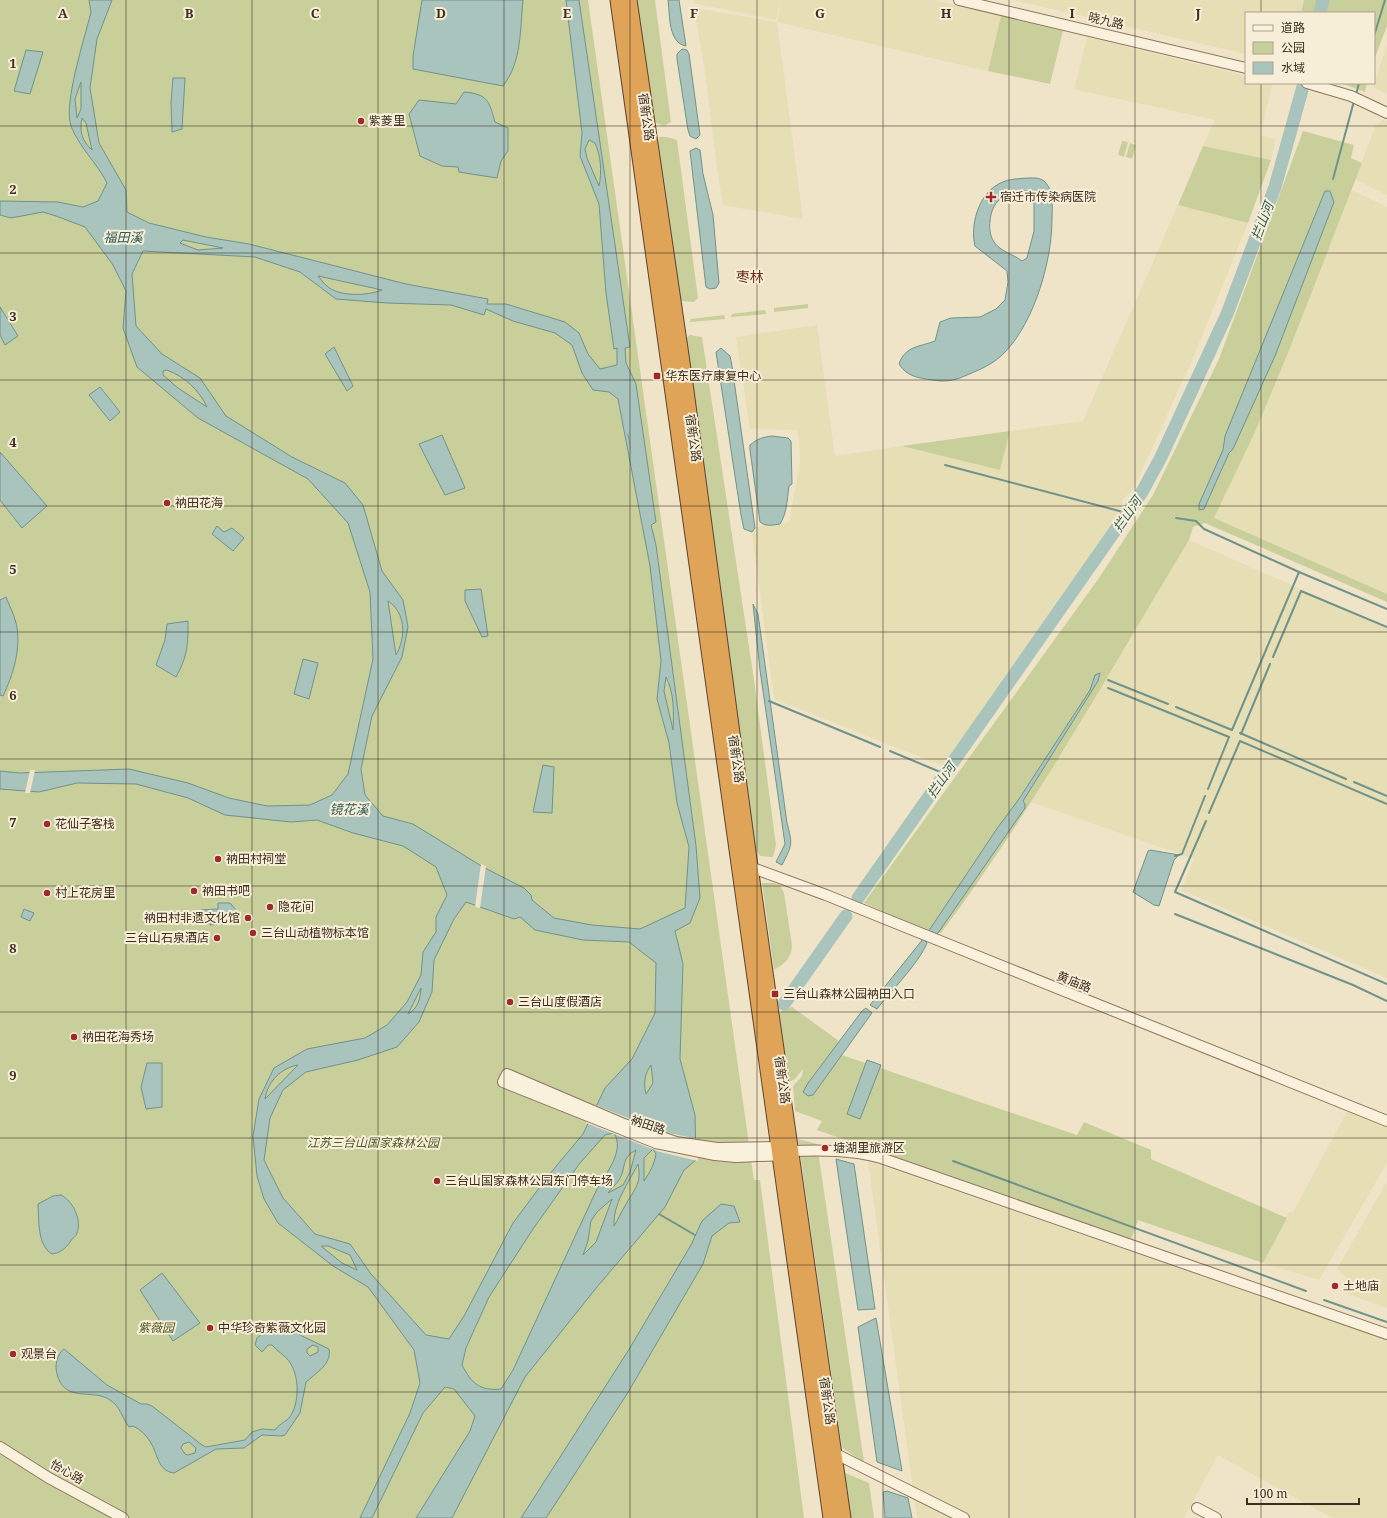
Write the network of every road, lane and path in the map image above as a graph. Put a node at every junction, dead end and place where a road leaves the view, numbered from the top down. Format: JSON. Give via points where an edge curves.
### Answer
{"nodes":[{"id":1,"x":618,"y":0,"type":"edge"},
{"id":2,"x":629,"y":0,"type":"edge"},
{"id":3,"x":959,"y":0,"type":"edge"},
{"id":4,"x":1245,"y":68,"type":"edge"},
{"id":5,"x":1310,"y":84,"type":"edge"},
{"id":6,"x":1387,"y":113,"type":"edge"},
{"id":7,"x":750,"y":867,"type":"junction"},
{"id":8,"x":505,"y":1078,"type":"dead end"},
{"id":9,"x":1387,"y":1121,"type":"edge"},
{"id":10,"x":787,"y":1151,"type":"junction"},
{"id":11,"x":1387,"y":1334,"type":"edge"},
{"id":12,"x":0,"y":1447,"type":"edge"},
{"id":13,"x":834,"y":1453,"type":"junction"},
{"id":14,"x":1197,"y":1508,"type":"dead end"},
{"id":15,"x":123,"y":1518,"type":"edge"},
{"id":16,"x":831,"y":1518,"type":"edge"},
{"id":17,"x":843,"y":1518,"type":"edge"},
{"id":18,"x":964,"y":1518,"type":"edge"},
{"id":19,"x":1216,"y":1518,"type":"edge"}],
"edges":[{"from":1,"to":10,"type":"highway","name":"宿新公路","via":[[702,606]]},
{"from":2,"to":7,"type":"highway","name":"宿新公路","via":[[684,376]]},
{"from":3,"to":4,"type":"street","name":"晓九路"},
{"from":5,"to":6,"type":"street","via":[[1355,98]]},
{"from":7,"to":9,"type":"street","name":"黄庙路","via":[[826,895]]},
{"from":7,"to":10,"type":"highway","name":"宿新公路"},
{"from":8,"to":10,"type":"street","name":"衲田路","via":[[588,1112],[676,1142],[716,1152]]},
{"from":10,"to":11,"type":"street","name":"衲田路","via":[[829,1150],[881,1158]]},
{"from":10,"to":13,"type":"highway","name":"宿新公路"},
{"from":10,"to":16,"type":"highway","name":"宿新公路"},
{"from":12,"to":15,"type":"street","name":"怡心路","via":[[48,1478]]},
{"from":13,"to":17,"type":"highway","name":"宿新公路"},
{"from":13,"to":18,"type":"street"},
{"from":14,"to":19,"type":"street"}]}
